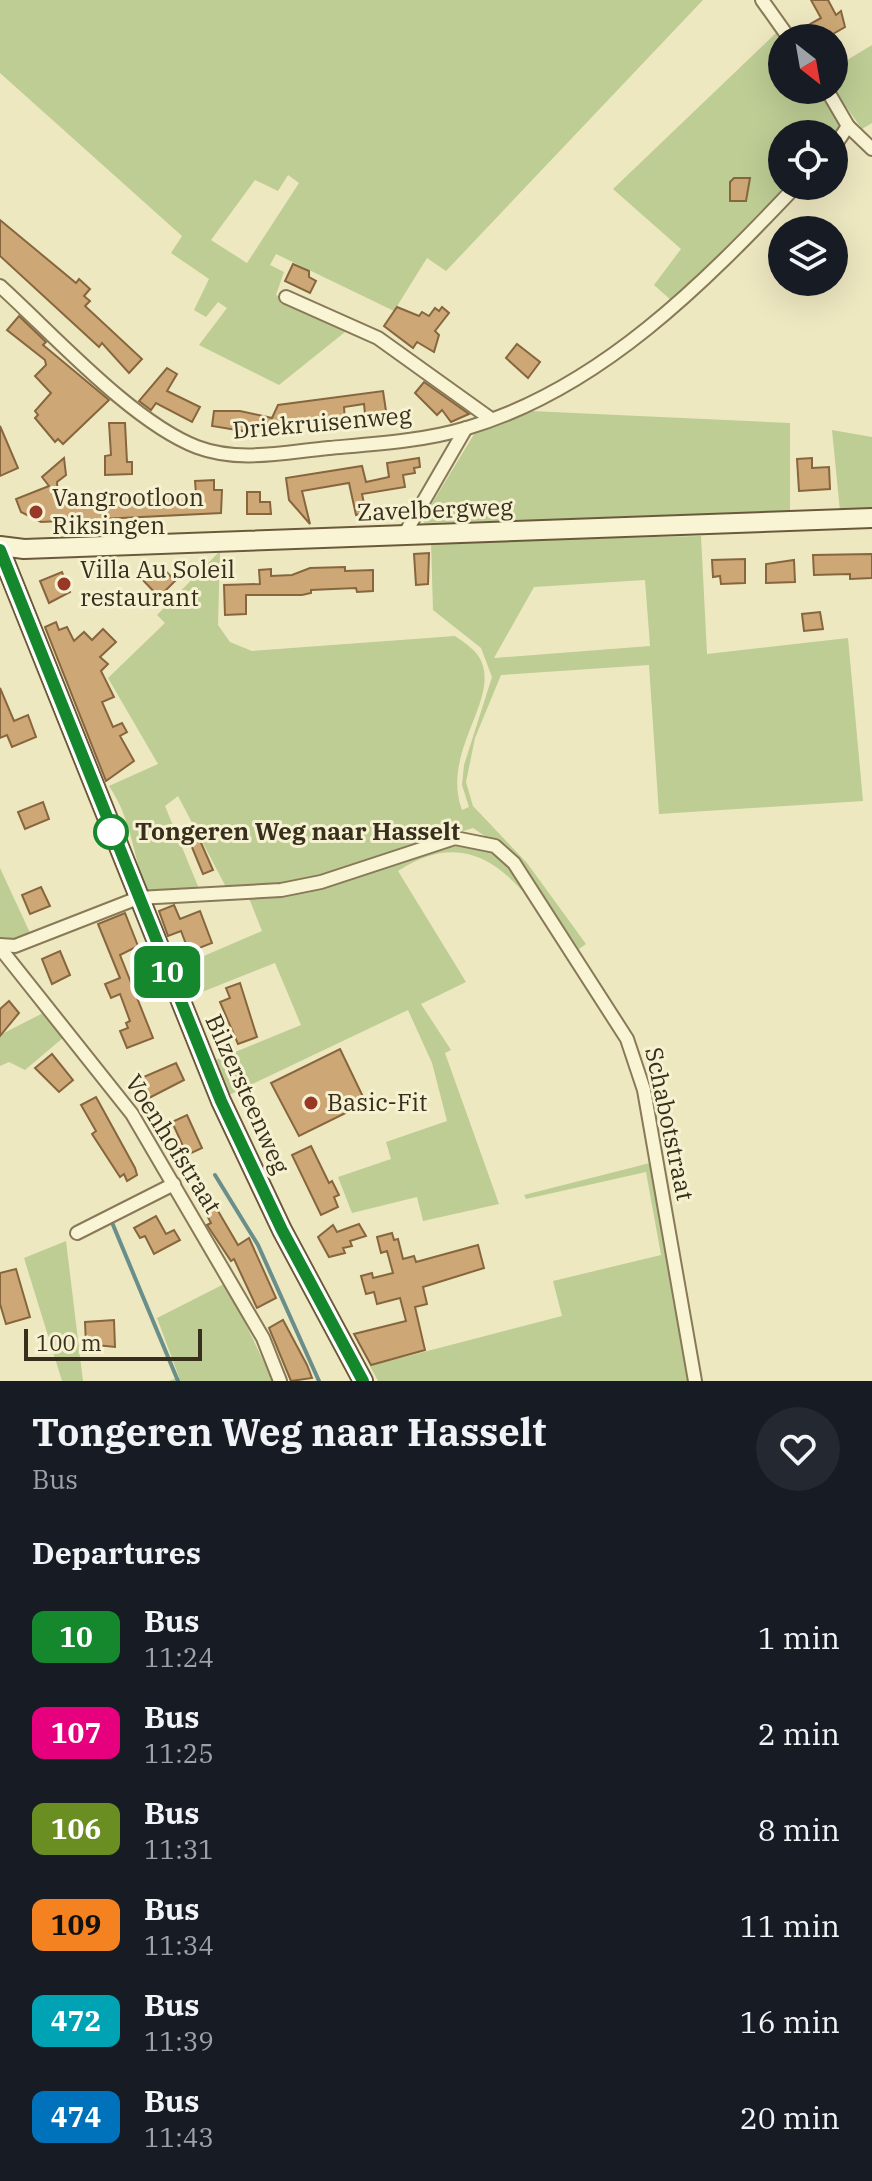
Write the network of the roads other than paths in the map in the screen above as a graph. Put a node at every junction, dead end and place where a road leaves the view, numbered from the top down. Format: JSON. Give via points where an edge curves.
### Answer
{"nodes":[{"id":1,"x":762,"y":0,"type":"edge"},
{"id":2,"x":779,"y":24,"type":"edge"},
{"id":3,"x":848,"y":126,"type":"edge"},
{"id":4,"x":872,"y":149,"type":"edge"},
{"id":5,"x":782,"y":200,"type":"edge"},
{"id":6,"x":0,"y":286,"type":"edge"},
{"id":7,"x":286,"y":297,"type":"dead end"},
{"id":8,"x":491,"y":419,"type":"junction"},
{"id":9,"x":466,"y":428,"type":"junction"},
{"id":10,"x":872,"y":518,"type":"edge"},
{"id":11,"x":404,"y":535,"type":"junction"},
{"id":12,"x":0,"y":548,"type":"edge"},
{"id":13,"x":138,"y":898,"type":"junction"},
{"id":14,"x":0,"y":947,"type":"edge"},
{"id":15,"x":174,"y":1184,"type":"junction"},
{"id":16,"x":77,"y":1233,"type":"dead end"},
{"id":17,"x":280,"y":1381,"type":"edge"},
{"id":18,"x":363,"y":1381,"type":"edge"},
{"id":19,"x":695,"y":1381,"type":"edge"}],
"edges":[{"from":1,"to":2,"type":"street"},
{"from":3,"to":4,"type":"street"},
{"from":5,"to":8,"type":"street","name":"Driekruisenweg","via":[[651,325],[579,377]]},
{"from":6,"to":9,"type":"street","name":"Driekruisenweg","via":[[148,420],[213,452],[301,451]]},
{"from":7,"to":8,"type":"street","name":"Driekruisenweg","via":[[378,338]]},
{"from":8,"to":9,"type":"street","name":"Driekruisenweg"},
{"from":9,"to":11,"type":"street"},
{"from":10,"to":11,"type":"main road","name":"Zavelbergweg"},
{"from":11,"to":12,"type":"main road","name":"Zavelbergweg"},
{"from":12,"to":13,"type":"main road","name":"Bilzersteenweg"},
{"from":13,"to":14,"type":"street","via":[[15,946]]},
{"from":13,"to":18,"type":"main road","name":"Bilzersteenweg","via":[[244,1152]]},
{"from":13,"to":19,"type":"street","name":"Schabotstraat","via":[[295,887],[455,838],[495,846],[514,863],[627,1039],[644,1090]]},
{"from":14,"to":15,"type":"street","name":"Voenhofstraat","via":[[132,1114]]},
{"from":15,"to":16,"type":"street"},
{"from":15,"to":17,"type":"street","name":"Voenhofstraat","via":[[263,1338]]}]}
